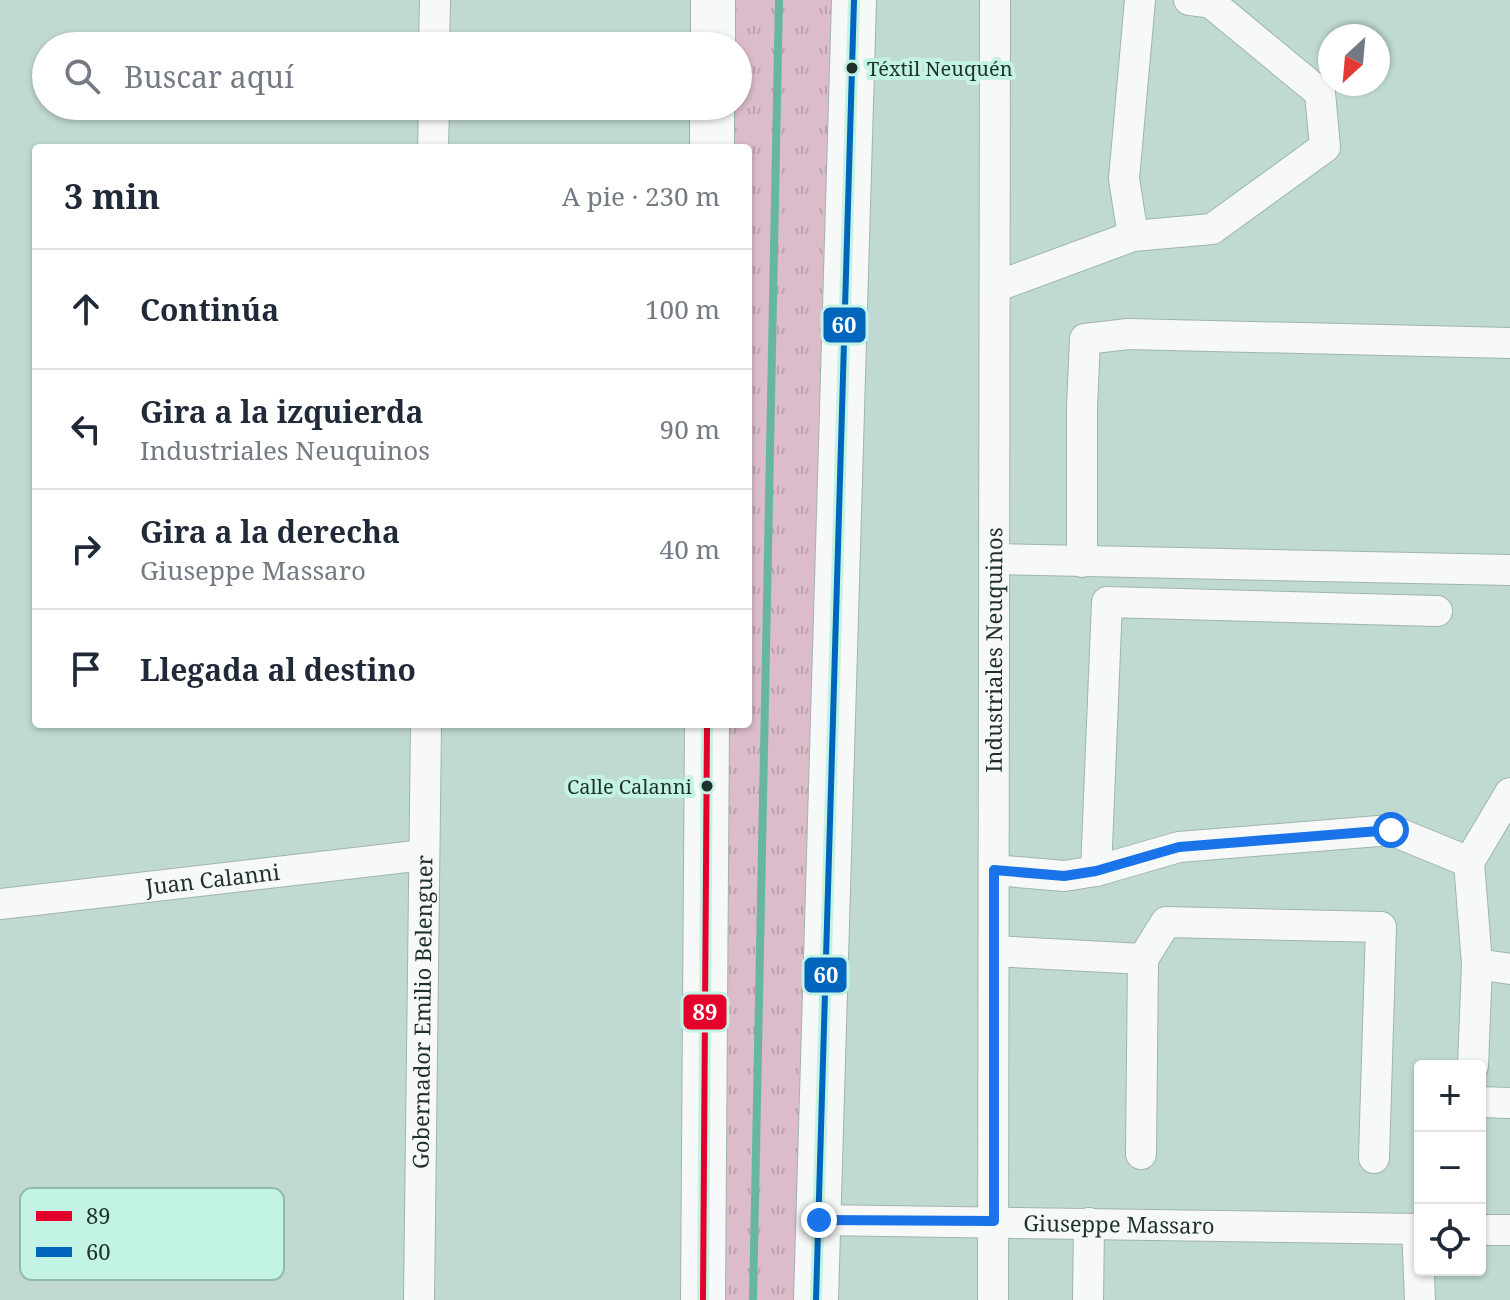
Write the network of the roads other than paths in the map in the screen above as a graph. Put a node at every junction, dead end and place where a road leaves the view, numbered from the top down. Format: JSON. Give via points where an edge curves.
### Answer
{"nodes":[{"id":1,"x":435,"y":0,"type":"edge"},
{"id":2,"x":713,"y":0,"type":"edge"},
{"id":3,"x":854,"y":0,"type":"edge"},
{"id":4,"x":995,"y":0,"type":"edge"},
{"id":5,"x":1140,"y":0,"type":"edge"},
{"id":6,"x":1189,"y":0,"type":"edge"},
{"id":7,"x":434,"y":32,"type":"edge"},
{"id":8,"x":713,"y":32,"type":"edge"},
{"id":9,"x":434,"y":120,"type":"edge"},
{"id":10,"x":712,"y":120,"type":"edge"},
{"id":11,"x":433,"y":144,"type":"edge"},
{"id":12,"x":712,"y":144,"type":"edge"},
{"id":13,"x":1133,"y":236,"type":"junction"},
{"id":14,"x":995,"y":287,"type":"junction"},
{"id":15,"x":1510,"y":343,"type":"edge"},
{"id":16,"x":994,"y":559,"type":"junction"},
{"id":17,"x":1082,"y":562,"type":"junction"},
{"id":18,"x":1510,"y":570,"type":"edge"},
{"id":19,"x":1437,"y":611,"type":"dead end"},
{"id":20,"x":426,"y":728,"type":"edge"},
{"id":21,"x":707,"y":728,"type":"edge"},
{"id":22,"x":1510,"y":793,"type":"edge"},
{"id":23,"x":424,"y":855,"type":"junction"},
{"id":24,"x":1469,"y":862,"type":"junction"},
{"id":25,"x":994,"y":870,"type":"junction"},
{"id":26,"x":1096,"y":871,"type":"junction"},
{"id":27,"x":0,"y":904,"type":"edge"},
{"id":28,"x":994,"y":951,"type":"junction"},
{"id":29,"x":1143,"y":959,"type":"junction"},
{"id":30,"x":1477,"y":964,"type":"junction"},
{"id":31,"x":1510,"y":969,"type":"edge"},
{"id":32,"x":1473,"y":1060,"type":"edge"},
{"id":33,"x":1486,"y":1102,"type":"edge"},
{"id":34,"x":1510,"y":1103,"type":"edge"},
{"id":35,"x":1141,"y":1154,"type":"dead end"},
{"id":36,"x":1374,"y":1158,"type":"dead end"},
{"id":37,"x":819,"y":1220,"type":"junction"},
{"id":38,"x":994,"y":1221,"type":"junction"},
{"id":39,"x":1089,"y":1223,"type":"junction"},
{"id":40,"x":1414,"y":1228,"type":"edge"},
{"id":41,"x":1486,"y":1230,"type":"edge"},
{"id":42,"x":1510,"y":1230,"type":"edge"},
{"id":43,"x":1419,"y":1276,"type":"edge"},
{"id":44,"x":419,"y":1300,"type":"edge"},
{"id":45,"x":703,"y":1300,"type":"edge"},
{"id":46,"x":816,"y":1300,"type":"edge"},
{"id":47,"x":993,"y":1300,"type":"edge"},
{"id":48,"x":1088,"y":1300,"type":"edge"},
{"id":49,"x":1420,"y":1300,"type":"edge"}],
"edges":[{"from":1,"to":7,"type":"street"},
{"from":2,"to":8,"type":"highway"},
{"from":3,"to":37,"type":"highway"},
{"from":4,"to":14,"type":"street","name":"Industriales Neuquinos"},
{"from":5,"to":13,"type":"street","via":[[1124,179]]},
{"from":6,"to":13,"type":"street","via":[[1211,3],[1320,93],[1325,147],[1212,229]]},
{"from":9,"to":11,"type":"street"},
{"from":10,"to":12,"type":"highway"},
{"from":13,"to":14,"type":"street"},
{"from":14,"to":16,"type":"street","name":"Industriales Neuquinos"},
{"from":15,"to":17,"type":"street","via":[[1128,334],[1085,339]]},
{"from":16,"to":17,"type":"street"},
{"from":16,"to":25,"type":"street","name":"Industriales Neuquinos"},
{"from":17,"to":18,"type":"street"},
{"from":19,"to":26,"type":"street","via":[[1107,602]]},
{"from":20,"to":23,"type":"street","name":"Gobernador Emilio Belenguer"},
{"from":21,"to":45,"type":"highway"},
{"from":22,"to":24,"type":"street"},
{"from":23,"to":27,"type":"street","name":"Juan Calanni"},
{"from":23,"to":44,"type":"street","name":"Gobernador Emilio Belenguer"},
{"from":24,"to":26,"type":"street","via":[[1391,830],[1179,847]]},
{"from":24,"to":30,"type":"street"},
{"from":25,"to":26,"type":"street","via":[[1064,876]]},
{"from":25,"to":28,"type":"street","name":"Industriales Neuquinos"},
{"from":28,"to":29,"type":"street"},
{"from":28,"to":38,"type":"street","name":"Industriales Neuquinos"},
{"from":29,"to":35,"type":"street"},
{"from":29,"to":36,"type":"street","via":[[1166,922],[1381,927]]},
{"from":30,"to":31,"type":"street"},
{"from":30,"to":32,"type":"street"},
{"from":33,"to":34,"type":"street"},
{"from":37,"to":38,"type":"street","name":"Giuseppe Massaro"},
{"from":37,"to":46,"type":"highway"},
{"from":38,"to":39,"type":"street","name":"Giuseppe Massaro"},
{"from":38,"to":47,"type":"street","name":"Industriales Neuquinos"},
{"from":39,"to":40,"type":"street","name":"Giuseppe Massaro"},
{"from":39,"to":48,"type":"street"},
{"from":41,"to":42,"type":"street"},
{"from":43,"to":49,"type":"street"}]}
